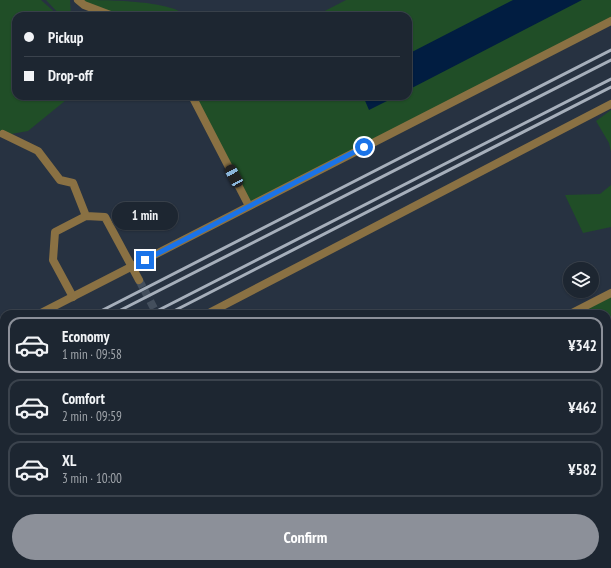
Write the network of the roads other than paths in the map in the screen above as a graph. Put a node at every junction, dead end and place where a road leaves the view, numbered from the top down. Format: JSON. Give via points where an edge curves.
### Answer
{"nodes":[{"id":1,"x":78,"y":0,"type":"edge"},
{"id":2,"x":102,"y":12,"type":"edge"},
{"id":3,"x":611,"y":21,"type":"edge"},
{"id":4,"x":194,"y":100,"type":"edge"},
{"id":5,"x":611,"y":104,"type":"edge"},
{"id":6,"x":3,"y":134,"type":"dead end"},
{"id":7,"x":249,"y":206,"type":"junction"},
{"id":8,"x":86,"y":216,"type":"junction"},
{"id":9,"x":132,"y":266,"type":"junction"},
{"id":10,"x":139,"y":280,"type":"tunnel mouth"},
{"id":11,"x":611,"y":293,"type":"edge"},
{"id":12,"x":73,"y":296,"type":"junction"},
{"id":13,"x":47,"y":310,"type":"edge"},
{"id":14,"x":215,"y":310,"type":"edge"},
{"id":15,"x":578,"y":310,"type":"edge"}],
"edges":[{"from":1,"to":2,"type":"street"},
{"from":3,"to":7,"type":"street"},
{"from":4,"to":7,"type":"street"},
{"from":5,"to":14,"type":"street"},
{"from":6,"to":8,"type":"street","via":[[38,151],[60,180],[72,183]]},
{"from":7,"to":9,"type":"street"},
{"from":8,"to":9,"type":"street","via":[[105,217]]},
{"from":8,"to":12,"type":"street","via":[[55,232],[53,260]]},
{"from":9,"to":10,"type":"street"},
{"from":9,"to":12,"type":"street"},
{"from":11,"to":15,"type":"street"},
{"from":12,"to":13,"type":"street"}]}
